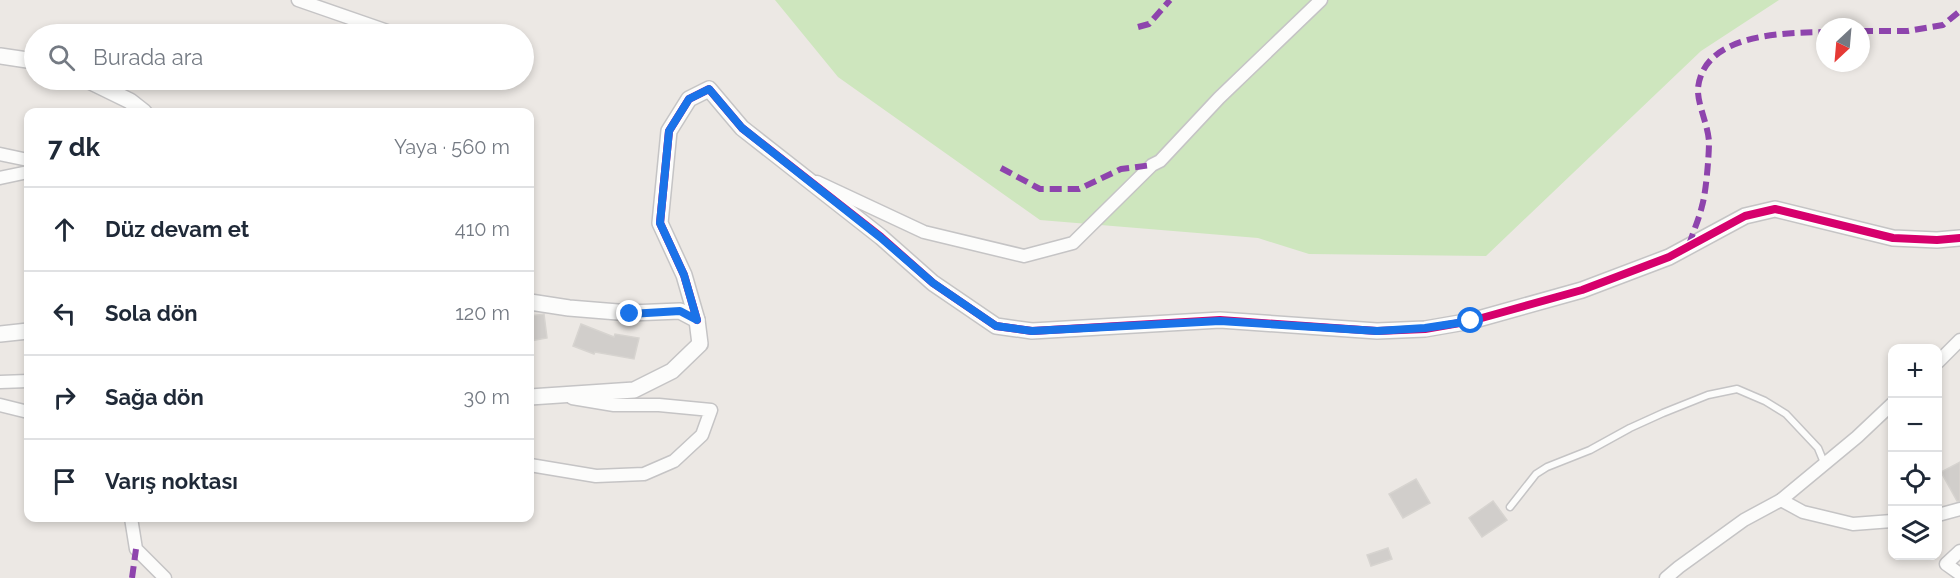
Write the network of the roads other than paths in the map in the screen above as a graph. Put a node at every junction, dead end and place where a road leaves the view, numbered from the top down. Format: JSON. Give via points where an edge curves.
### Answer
{"nodes":[{"id":1,"x":298,"y":0,"type":"edge"},
{"id":2,"x":1321,"y":0,"type":"edge"},
{"id":3,"x":367,"y":24,"type":"edge"},
{"id":4,"x":0,"y":56,"type":"edge"},
{"id":5,"x":24,"y":60,"type":"edge"},
{"id":6,"x":107,"y":90,"type":"edge"},
{"id":7,"x":139,"y":108,"type":"edge"},
{"id":8,"x":0,"y":154,"type":"edge"},
{"id":9,"x":24,"y":159,"type":"edge"},
{"id":10,"x":24,"y":173,"type":"edge"},
{"id":11,"x":798,"y":173,"type":"junction"},
{"id":12,"x":0,"y":178,"type":"edge"},
{"id":13,"x":1960,"y":238,"type":"edge"},
{"id":14,"x":534,"y":303,"type":"edge"},
{"id":15,"x":697,"y":320,"type":"junction"},
{"id":16,"x":24,"y":331,"type":"edge"},
{"id":17,"x":0,"y":334,"type":"edge"},
{"id":18,"x":1960,"y":340,"type":"edge"},
{"id":19,"x":1942,"y":358,"type":"edge"},
{"id":20,"x":24,"y":381,"type":"edge"},
{"id":21,"x":0,"y":382,"type":"edge"},
{"id":22,"x":555,"y":395,"type":"junction"},
{"id":23,"x":534,"y":397,"type":"edge"},
{"id":24,"x":3,"y":407,"type":"edge"},
{"id":25,"x":1888,"y":408,"type":"edge"},
{"id":26,"x":24,"y":411,"type":"edge"},
{"id":27,"x":1825,"y":465,"type":"junction"},
{"id":28,"x":534,"y":466,"type":"edge"},
{"id":29,"x":1781,"y":500,"type":"junction"},
{"id":30,"x":1510,"y":507,"type":"dead end"},
{"id":31,"x":1960,"y":509,"type":"edge"},
{"id":32,"x":1942,"y":514,"type":"edge"},
{"id":33,"x":1888,"y":521,"type":"edge"},
{"id":34,"x":132,"y":522,"type":"edge"},
{"id":35,"x":1960,"y":551,"type":"edge"},
{"id":36,"x":1960,"y":574,"type":"edge"},
{"id":37,"x":165,"y":578,"type":"edge"},
{"id":38,"x":1666,"y":578,"type":"edge"}],
"edges":[{"from":1,"to":3,"type":"street"},
{"from":2,"to":11,"type":"street","via":[[1073,243],[1024,256],[924,232]]},
{"from":4,"to":5,"type":"street"},
{"from":6,"to":7,"type":"street"},
{"from":8,"to":9,"type":"street"},
{"from":10,"to":12,"type":"street"},
{"from":11,"to":13,"type":"street","via":[[933,283],[996,326],[1032,331],[1220,321],[1377,331],[1448,325],[1581,290],[1669,257],[1745,216],[1775,209],[1893,238]]},
{"from":11,"to":15,"type":"street","via":[[742,128],[709,89],[689,99],[669,131],[660,223],[684,275]]},
{"from":14,"to":15,"type":"street","via":[[630,314],[680,311]]},
{"from":15,"to":22,"type":"street","via":[[700,344],[672,371],[634,390]]},
{"from":16,"to":17,"type":"street"},
{"from":18,"to":19,"type":"street"},
{"from":20,"to":21,"type":"street"},
{"from":22,"to":23,"type":"street"},
{"from":22,"to":28,"type":"street","via":[[614,405],[711,410],[702,435],[674,461],[644,474],[597,476]]},
{"from":24,"to":26,"type":"street"},
{"from":25,"to":27,"type":"street"},
{"from":27,"to":29,"type":"street"},
{"from":27,"to":30,"type":"lane","via":[[1818,448],[1786,414],[1737,389],[1707,395],[1664,412],[1547,467],[1536,474]]},
{"from":29,"to":33,"type":"street","via":[[1803,512],[1853,525]]},
{"from":29,"to":38,"type":"street","via":[[1744,520]]},
{"from":31,"to":32,"type":"street"},
{"from":34,"to":37,"type":"street","via":[[136,549]]},
{"from":35,"to":36,"type":"street","via":[[1946,564]]}]}
